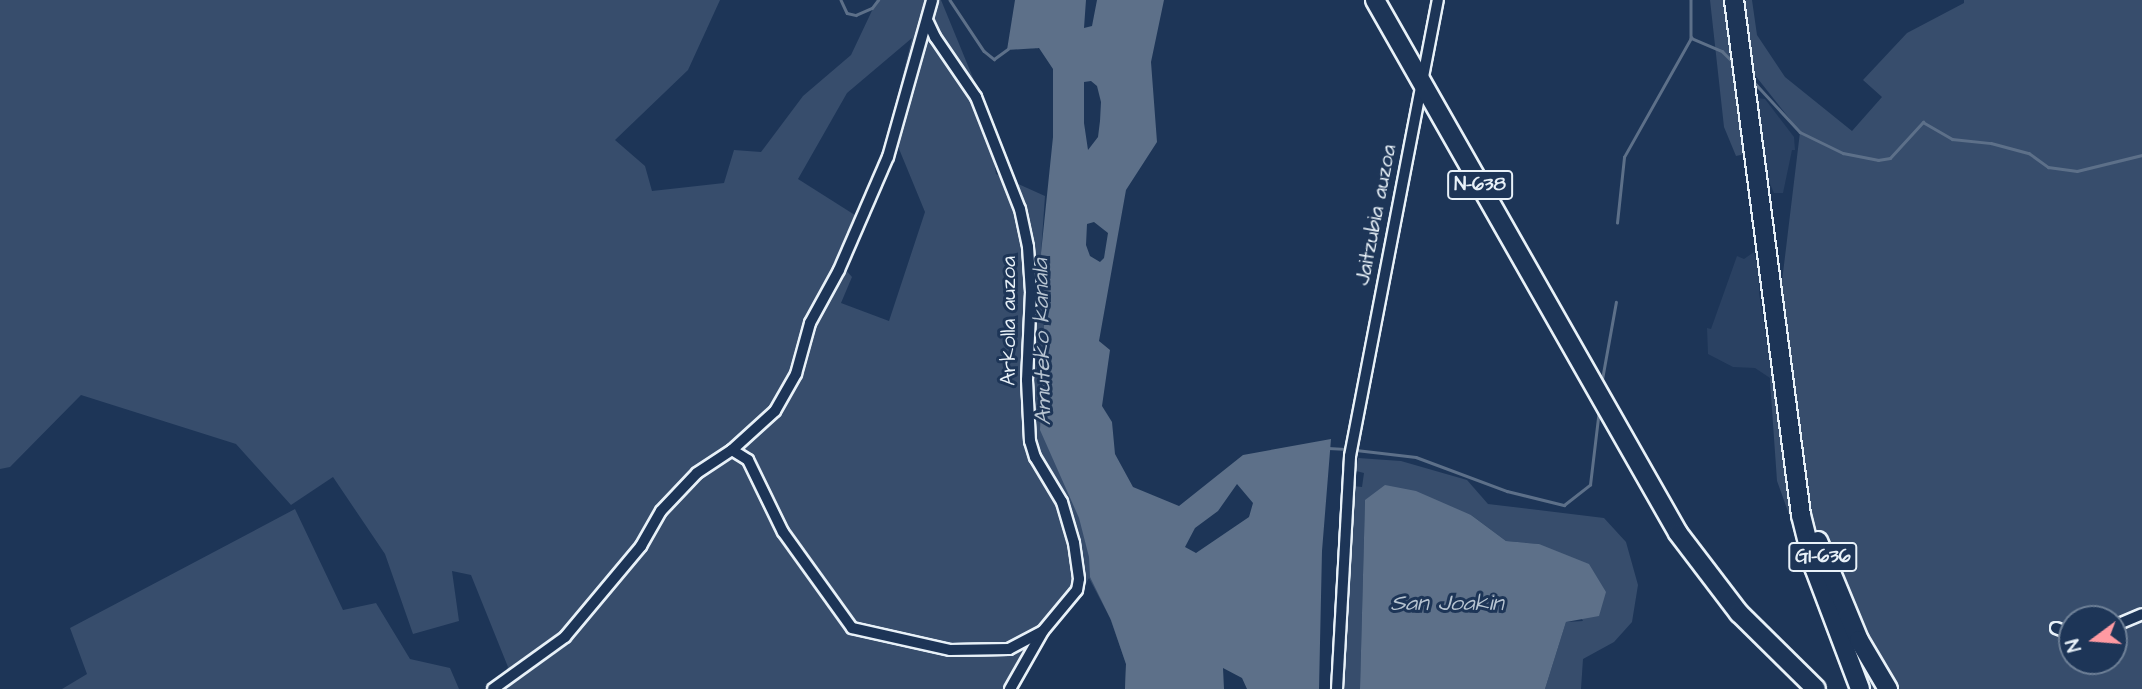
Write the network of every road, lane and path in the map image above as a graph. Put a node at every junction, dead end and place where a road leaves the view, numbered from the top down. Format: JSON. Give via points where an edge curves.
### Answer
{"nodes":[{"id":1,"x":932,"y":0,"type":"edge"},
{"id":2,"x":1375,"y":0,"type":"edge"},
{"id":3,"x":1438,"y":0,"type":"edge"},
{"id":4,"x":1734,"y":0,"type":"edge"},
{"id":5,"x":928,"y":22,"type":"junction"},
{"id":6,"x":1421,"y":82,"type":"junction"},
{"id":7,"x":1790,"y":415,"type":"junction"},
{"id":8,"x":732,"y":450,"type":"junction"},
{"id":9,"x":1043,"y":631,"type":"junction"},
{"id":10,"x":493,"y":689,"type":"edge"},
{"id":11,"x":1010,"y":689,"type":"edge"},
{"id":12,"x":1337,"y":689,"type":"edge"},
{"id":13,"x":1816,"y":689,"type":"edge"},
{"id":14,"x":1860,"y":689,"type":"edge"},
{"id":15,"x":1888,"y":689,"type":"edge"}],
"edges":[{"from":1,"to":5,"type":"street"},
{"from":2,"to":6,"type":"main road","number":"N-638"},
{"from":3,"to":6,"type":"street","name":"Jaitzubia auzoa"},
{"from":4,"to":7,"type":"main road","number":"GI-636"},
{"from":5,"to":8,"type":"street","via":[[888,157],[839,270],[810,323],[796,374],[775,411]]},
{"from":5,"to":9,"type":"street","name":"Arkolla auzoa","via":[[976,97],[1020,209],[1028,247],[1030,440],[1062,502],[1079,579],[1077,590]]},
{"from":6,"to":12,"type":"street","name":"Jaitzubia auzoa","via":[[1350,456]]},
{"from":6,"to":13,"type":"main road","number":"N-638","via":[[1671,523],[1738,613]]},
{"from":7,"to":14,"type":"main road","number":"GI-636","via":[[1801,515],[1814,567]]},
{"from":7,"to":15,"type":"main road","number":"GI-636","via":[[1820,549],[1859,640]]},
{"from":8,"to":9,"type":"street","via":[[748,460],[783,532],[852,628],[950,650],[1009,649]]},
{"from":8,"to":10,"type":"street","via":[[697,473],[661,511],[641,546],[565,636]]},
{"from":9,"to":11,"type":"street"}]}
